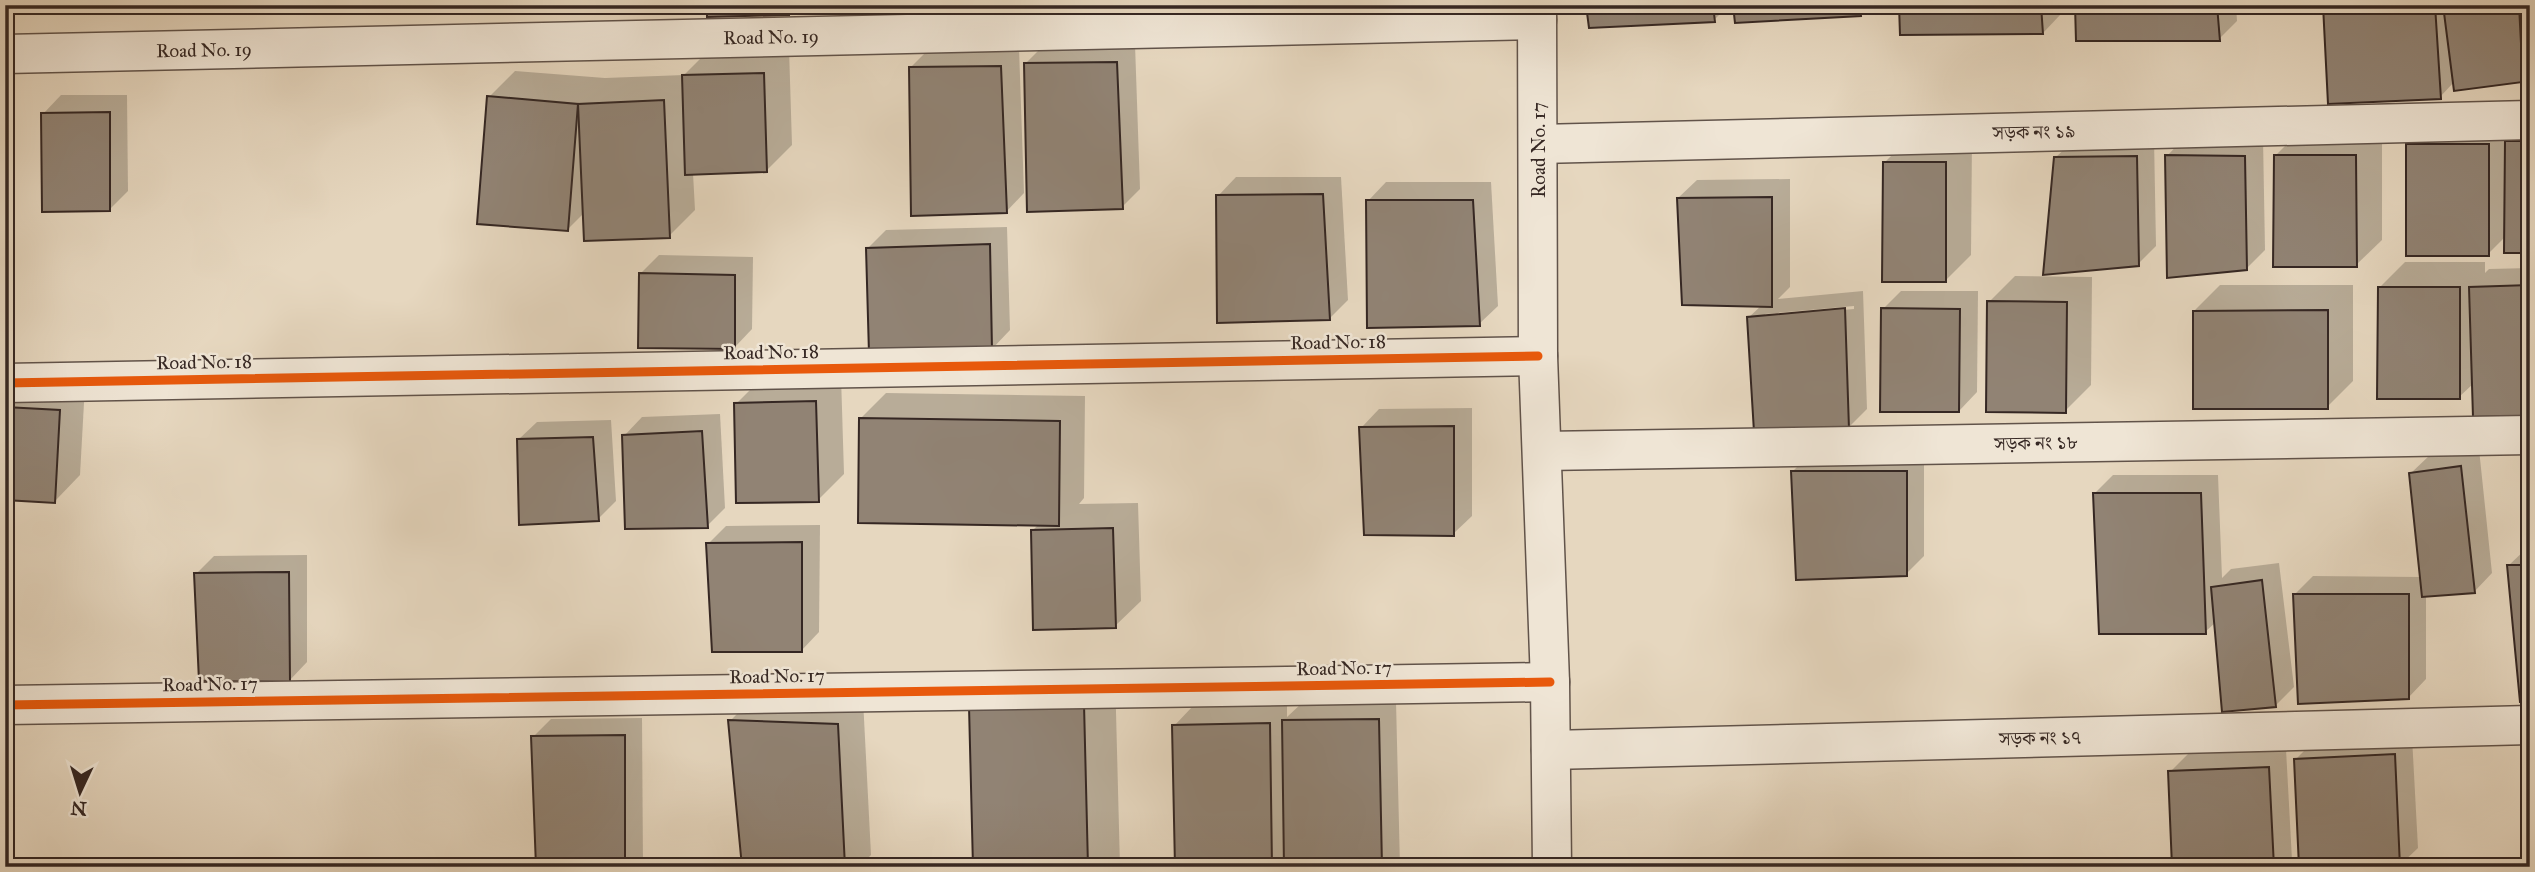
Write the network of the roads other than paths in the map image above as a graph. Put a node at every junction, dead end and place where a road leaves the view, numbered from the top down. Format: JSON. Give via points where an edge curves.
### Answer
{"nodes":[{"id":1,"x":1537,"y":13,"type":"edge"},
{"id":2,"x":5,"y":54,"type":"edge"},
{"id":3,"x":2530,"y":120,"type":"edge"},
{"id":4,"x":1539,"y":144,"type":"junction"},
{"id":5,"x":1538,"y":356,"type":"junction"},
{"id":6,"x":5,"y":383,"type":"edge"},
{"id":7,"x":2530,"y":435,"type":"edge"},
{"id":8,"x":1543,"y":451,"type":"junction"},
{"id":9,"x":1550,"y":682,"type":"junction"},
{"id":10,"x":5,"y":705,"type":"edge"},
{"id":11,"x":2530,"y":726,"type":"edge"},
{"id":12,"x":1551,"y":750,"type":"junction"},
{"id":13,"x":1552,"y":867,"type":"edge"}],
"edges":[{"from":1,"to":2,"type":"street","name":"Road No. 19"},
{"from":1,"to":4,"type":"street","name":"Road No. 17"},
{"from":3,"to":4,"type":"street","name":"সড়ক নং ১৯"},
{"from":4,"to":5,"type":"street","name":"Road No. 17"},
{"from":5,"to":6,"type":"street","name":"Road No. 18"},
{"from":5,"to":8,"type":"street","name":"Road No. 17"},
{"from":7,"to":8,"type":"street","name":"সড়ক নং ১৮"},
{"from":8,"to":9,"type":"street","name":"Road No. 17"},
{"from":9,"to":10,"type":"street","name":"Road No. 17"},
{"from":9,"to":12,"type":"street"},
{"from":11,"to":12,"type":"street","name":"সড়ক নং ১৭"},
{"from":12,"to":13,"type":"street"}]}
